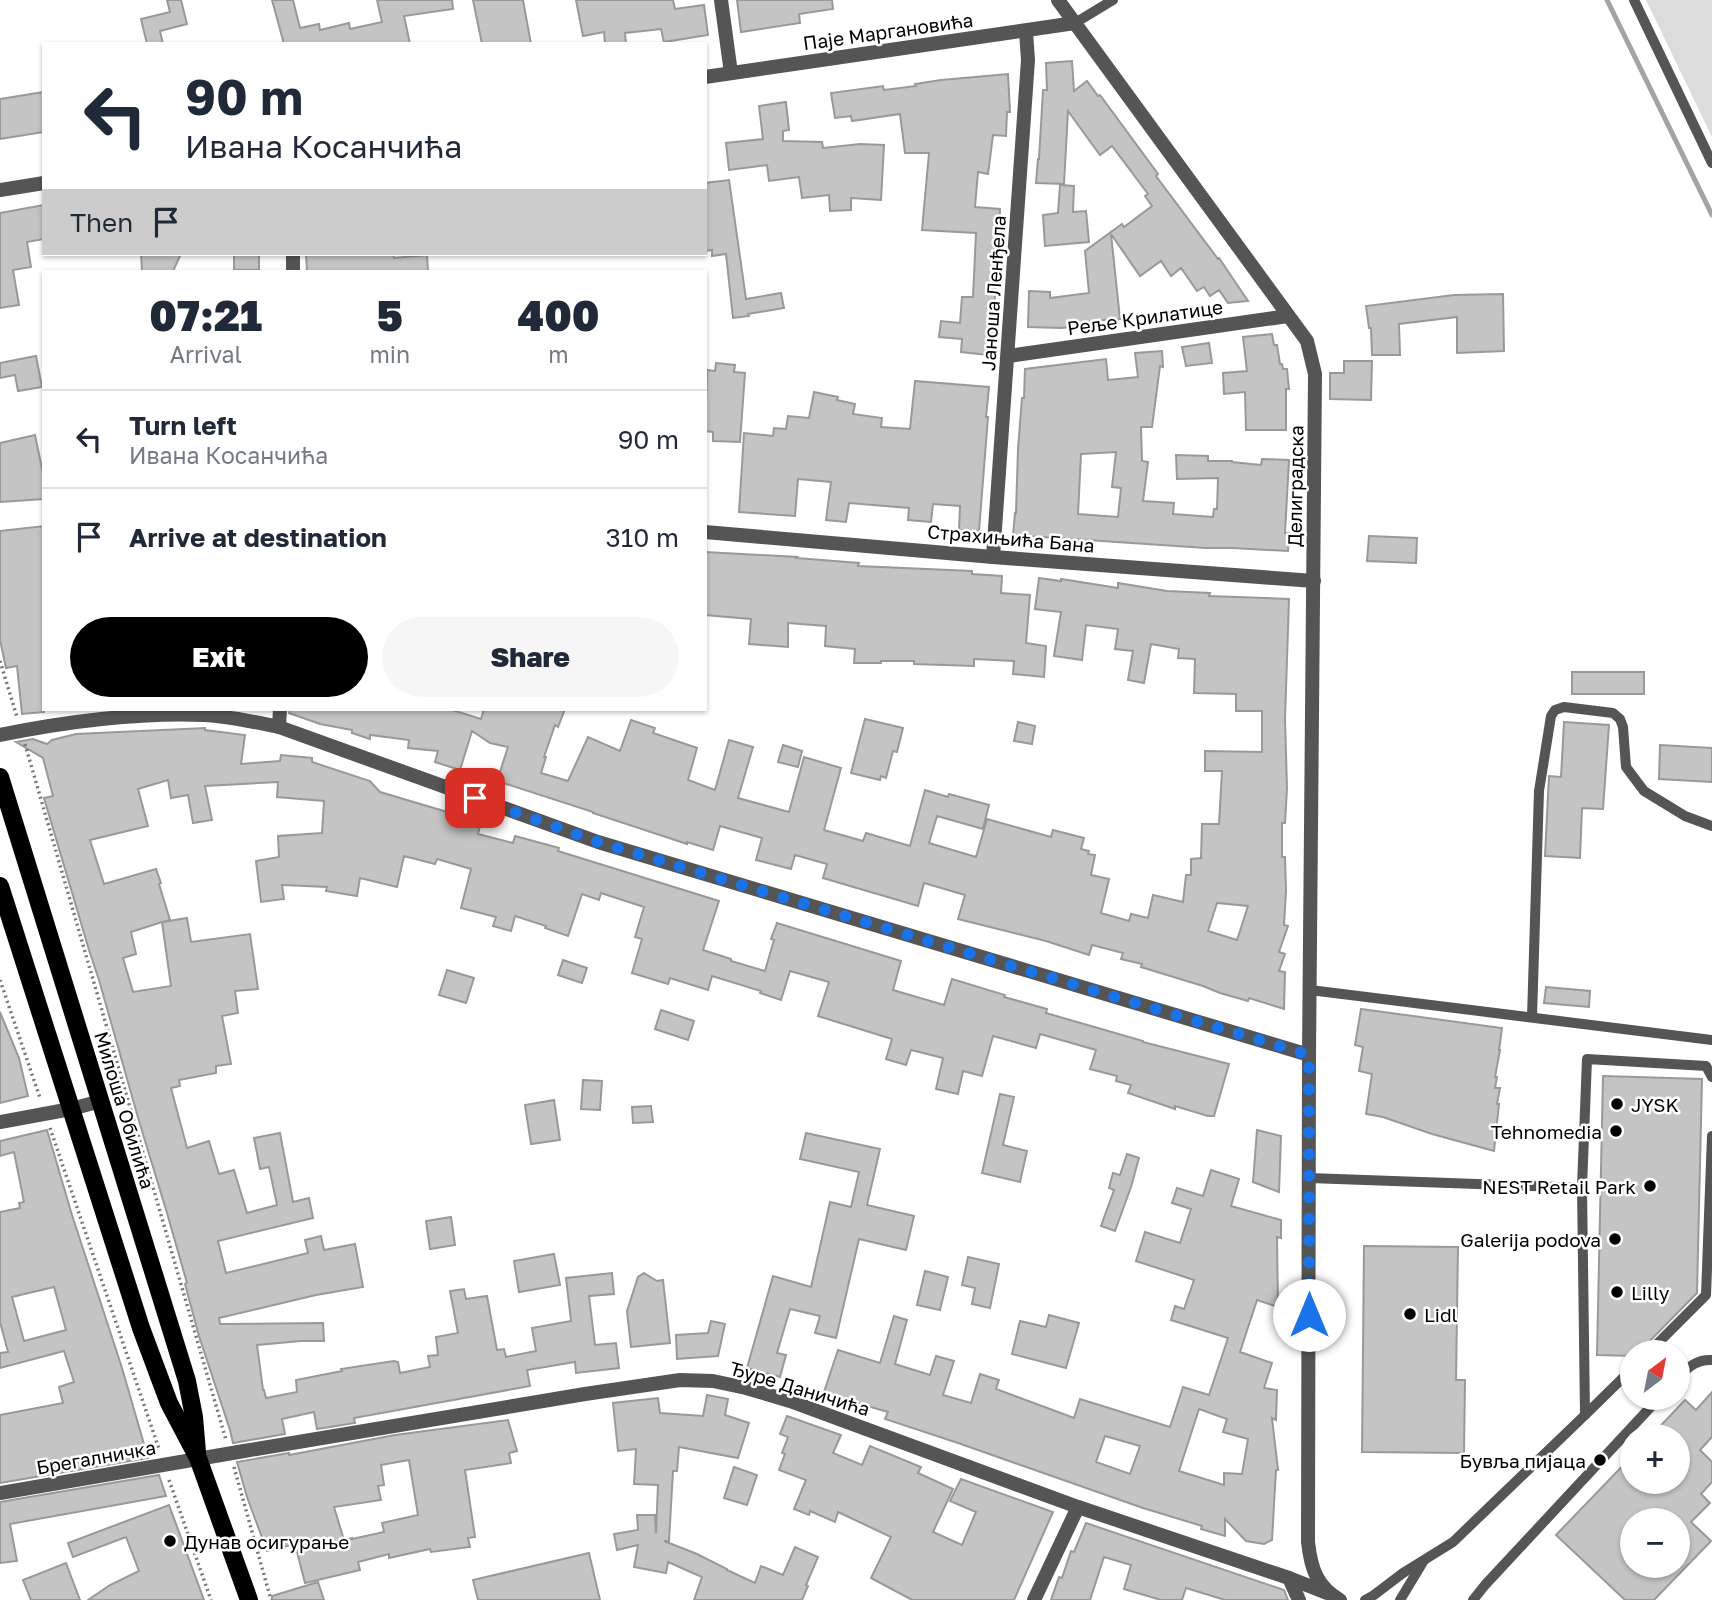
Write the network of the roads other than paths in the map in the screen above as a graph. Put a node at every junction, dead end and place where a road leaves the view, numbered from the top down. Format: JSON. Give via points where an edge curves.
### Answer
{"nodes":[{"id":1,"x":721,"y":0,"type":"edge"},
{"id":2,"x":1058,"y":0,"type":"edge"},
{"id":3,"x":1113,"y":0,"type":"edge"},
{"id":4,"x":1634,"y":0,"type":"edge"},
{"id":5,"x":1075,"y":23,"type":"junction"},
{"id":6,"x":1026,"y":32,"type":"junction"},
{"id":7,"x":731,"y":73,"type":"junction"},
{"id":8,"x":707,"y":77,"type":"edge"},
{"id":9,"x":1712,"y":163,"type":"edge"},
{"id":10,"x":42,"y":183,"type":"edge"},
{"id":11,"x":0,"y":190,"type":"edge"},
{"id":12,"x":1288,"y":316,"type":"junction"},
{"id":13,"x":1008,"y":356,"type":"junction"},
{"id":14,"x":707,"y":532,"type":"edge"},
{"id":15,"x":993,"y":557,"type":"junction"},
{"id":16,"x":1314,"y":581,"type":"junction"},
{"id":17,"x":280,"y":711,"type":"edge"},
{"id":18,"x":279,"y":727,"type":"junction"},
{"id":19,"x":0,"y":735,"type":"edge"},
{"id":20,"x":0,"y":777,"type":"edge"},
{"id":21,"x":1712,"y":826,"type":"edge"},
{"id":22,"x":0,"y":886,"type":"edge"},
{"id":23,"x":1310,"y":990,"type":"junction"},
{"id":24,"x":1532,"y":1017,"type":"junction"},
{"id":25,"x":1712,"y":1040,"type":"edge"},
{"id":26,"x":1309,"y":1055,"type":"junction"},
{"id":27,"x":1712,"y":1077,"type":"edge"},
{"id":28,"x":101,"y":1101,"type":"junction"},
{"id":29,"x":71,"y":1109,"type":"junction"},
{"id":30,"x":0,"y":1122,"type":"edge"},
{"id":31,"x":1712,"y":1136,"type":"edge"},
{"id":32,"x":1309,"y":1178,"type":"junction"},
{"id":33,"x":1582,"y":1187,"type":"junction"},
{"id":34,"x":1661,"y":1340,"type":"edge"},
{"id":35,"x":1712,"y":1360,"type":"edge"},
{"id":36,"x":1690,"y":1366,"type":"edge"},
{"id":37,"x":1620,"y":1381,"type":"edge"},
{"id":38,"x":1648,"y":1410,"type":"edge"},
{"id":39,"x":1585,"y":1415,"type":"junction"},
{"id":40,"x":198,"y":1458,"type":"junction"},
{"id":41,"x":0,"y":1493,"type":"edge"},
{"id":42,"x":1078,"y":1507,"type":"junction"},
{"id":43,"x":1308,"y":1542,"type":"junction"},
{"id":44,"x":1425,"y":1559,"type":"junction"},
{"id":45,"x":1290,"y":1578,"type":"junction"},
{"id":46,"x":1327,"y":1592,"type":"junction"},
{"id":47,"x":249,"y":1600,"type":"edge"},
{"id":48,"x":1034,"y":1600,"type":"edge"},
{"id":49,"x":1299,"y":1600,"type":"edge"},
{"id":50,"x":1340,"y":1600,"type":"edge"},
{"id":51,"x":1365,"y":1600,"type":"edge"},
{"id":52,"x":1400,"y":1600,"type":"edge"},
{"id":53,"x":1473,"y":1600,"type":"edge"}],
"edges":[{"from":1,"to":7,"type":"street"},
{"from":2,"to":5,"type":"street","name":"Делиградска"},
{"from":3,"to":5,"type":"lane"},
{"from":4,"to":9,"type":"lane"},
{"from":5,"to":6,"type":"street","name":"Паје Маргановића"},
{"from":5,"to":12,"type":"street","name":"Делиградска"},
{"from":6,"to":7,"type":"street","name":"Паје Маргановића"},
{"from":6,"to":13,"type":"street","name":"Јаноша Ленђела","via":[[1028,60]]},
{"from":7,"to":8,"type":"street","name":"Паје Маргановића"},
{"from":10,"to":11,"type":"street"},
{"from":12,"to":13,"type":"street","name":"Реље Крилатице"},
{"from":12,"to":16,"type":"street","name":"Делиградска","via":[[1307,341],[1315,374]]},
{"from":13,"to":15,"type":"street","name":"Јаноша Ленђела"},
{"from":14,"to":15,"type":"street","name":"Страхињића Бана"},
{"from":15,"to":16,"type":"street","name":"Страхињића Бана"},
{"from":16,"to":23,"type":"street","name":"Делиградска"},
{"from":17,"to":18,"type":"street"},
{"from":18,"to":19,"type":"street","via":[[225,716],[149,716]]},
{"from":18,"to":26,"type":"street","via":[[598,842]]},
{"from":20,"to":28,"type":"main road","name":"Милоша Обилића"},
{"from":21,"to":24,"type":"lane","via":[[1644,791],[1626,767],[1623,727],[1613,713],[1556,710],[1551,716],[1539,791]]},
{"from":22,"to":29,"type":"main road","name":"Милоша Обилића"},
{"from":23,"to":24,"type":"lane"},
{"from":23,"to":26,"type":"street","name":"Делиградска"},
{"from":24,"to":25,"type":"lane"},
{"from":26,"to":32,"type":"street","name":"Делиградска"},
{"from":27,"to":33,"type":"lane","via":[[1706,1066],[1587,1059]]},
{"from":28,"to":29,"type":"street"},
{"from":28,"to":40,"type":"main road","name":"Милоша Обилића","via":[[187,1381]]},
{"from":29,"to":30,"type":"street"},
{"from":29,"to":40,"type":"main road","name":"Милоша Обилића","via":[[161,1386]]},
{"from":31,"to":34,"type":"lane","via":[[1706,1295]]},
{"from":32,"to":33,"type":"lane"},
{"from":32,"to":43,"type":"street","name":"Делиградска"},
{"from":33,"to":39,"type":"lane"},
{"from":35,"to":36,"type":"lane"},
{"from":37,"to":39,"type":"lane"},
{"from":38,"to":53,"type":"lane"},
{"from":39,"to":44,"type":"lane","via":[[1453,1542]]},
{"from":40,"to":41,"type":"street","name":"Брегалничка"},
{"from":40,"to":42,"type":"street","name":"Ђуре Даничића","via":[[606,1391],[680,1380],[713,1381],[790,1401]]},
{"from":40,"to":47,"type":"main road","name":"Милоша Обилића"},
{"from":42,"to":45,"type":"street","name":"Ђуре Даничића"},
{"from":42,"to":48,"type":"street"},
{"from":43,"to":45,"type":"street"},
{"from":43,"to":46,"type":"street","via":[[1312,1567]]},
{"from":44,"to":51,"type":"lane"},
{"from":44,"to":52,"type":"lane"},
{"from":45,"to":46,"type":"street","name":"Ђуре Даничића"},
{"from":45,"to":49,"type":"street"},
{"from":46,"to":50,"type":"street","name":"Ђуре Даничића"}]}
